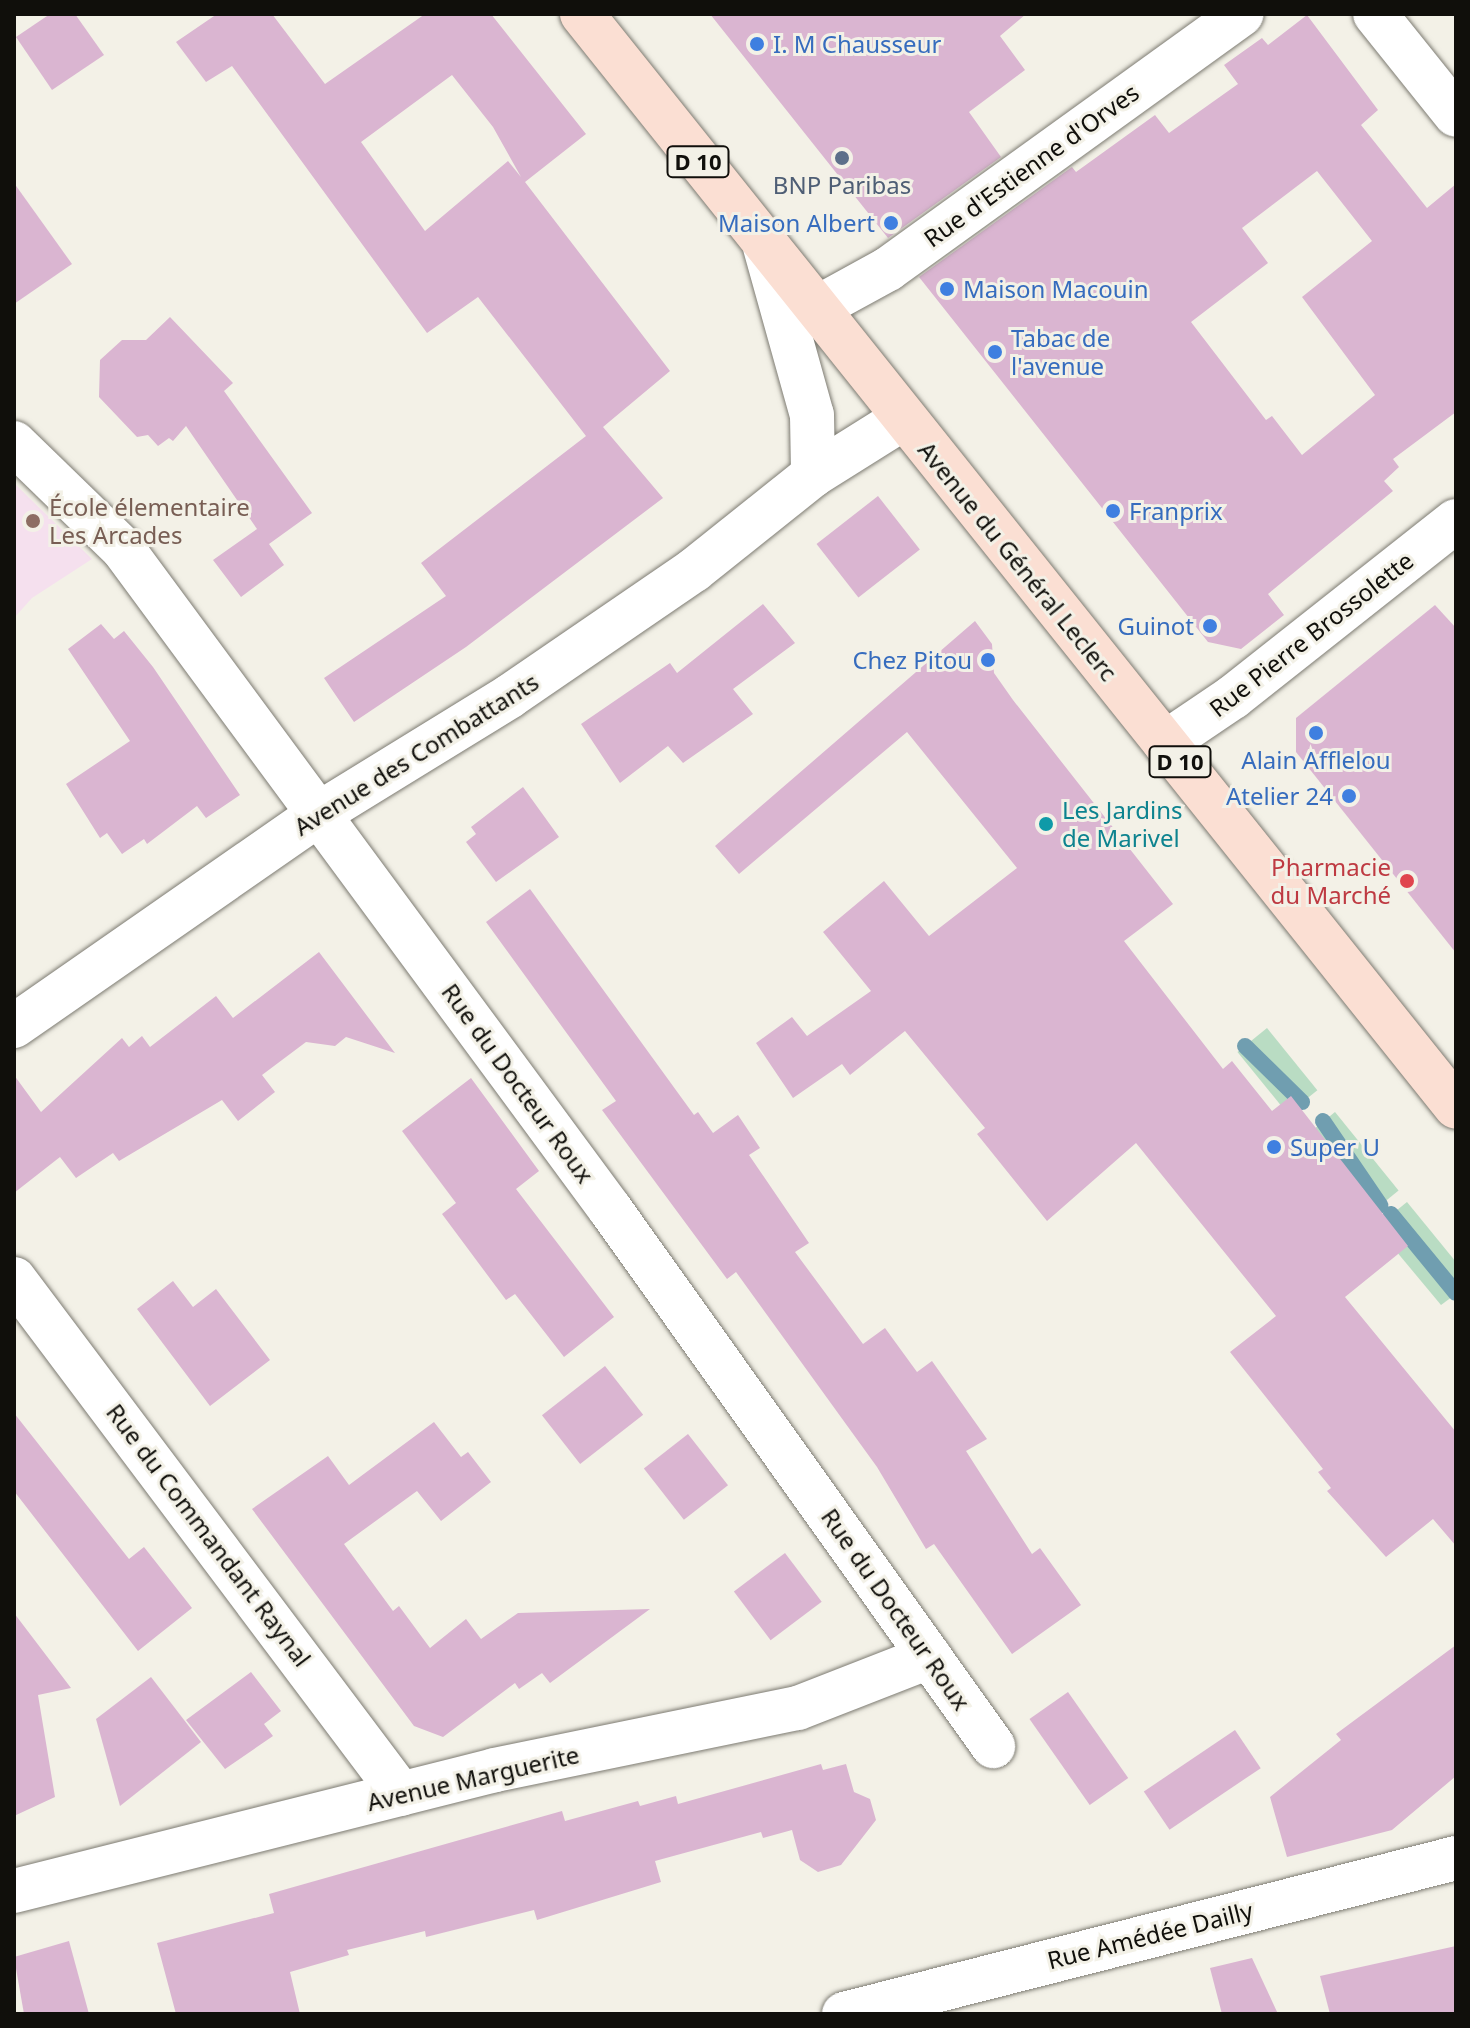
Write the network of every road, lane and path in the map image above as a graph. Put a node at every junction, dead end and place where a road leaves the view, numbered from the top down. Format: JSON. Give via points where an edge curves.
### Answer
{"nodes":[{"id":1,"x":582,"y":14,"type":"edge"},
{"id":2,"x":1242,"y":14,"type":"edge"},
{"id":3,"x":1375,"y":14,"type":"edge"},
{"id":4,"x":1456,"y":115,"type":"edge"},
{"id":5,"x":765,"y":247,"type":"junction"},
{"id":6,"x":815,"y":309,"type":"junction"},
{"id":7,"x":904,"y":418,"type":"junction"},
{"id":8,"x":14,"y":443,"type":"edge"},
{"id":9,"x":813,"y":475,"type":"junction"},
{"id":10,"x":1456,"y":521,"type":"edge"},
{"id":11,"x":1165,"y":743,"type":"junction"},
{"id":12,"x":320,"y":813,"type":"junction"},
{"id":13,"x":14,"y":1026,"type":"edge"},
{"id":14,"x":1456,"y":1107,"type":"edge"},
{"id":15,"x":14,"y":1279,"type":"edge"},
{"id":16,"x":929,"y":1657,"type":"junction"},
{"id":17,"x":993,"y":1746,"type":"dead end"},
{"id":18,"x":401,"y":1794,"type":"junction"},
{"id":19,"x":1456,"y":1858,"type":"edge"},
{"id":20,"x":14,"y":1891,"type":"edge"},
{"id":21,"x":844,"y":2014,"type":"edge"}],
"edges":[{"from":1,"to":5,"type":"main road","name":"Avenue du Général Leclerc","number":"D 10"},
{"from":2,"to":6,"type":"street","name":"Rue d'Estienne d'Orves","via":[[888,269]]},
{"from":3,"to":4,"type":"street"},
{"from":5,"to":6,"type":"main road","name":"Avenue du Général Leclerc","number":"D 10"},
{"from":5,"to":9,"type":"street","via":[[812,415]]},
{"from":6,"to":7,"type":"main road","name":"Avenue du Général Leclerc","number":"D 10"},
{"from":7,"to":9,"type":"street","name":"Avenue des Combattants"},
{"from":7,"to":11,"type":"main road","name":"Avenue du Général Leclerc","number":"D 10"},
{"from":8,"to":12,"type":"street","name":"Rue du Docteur Roux","via":[[123,549]]},
{"from":9,"to":12,"type":"street","name":"Avenue des Combattants","via":[[694,570],[536,678]]},
{"from":10,"to":11,"type":"street","name":"Rue Pierre Brossolette","via":[[1233,697]]},
{"from":11,"to":14,"type":"main road","name":"Avenue du Général Leclerc","number":"D 10"},
{"from":12,"to":13,"type":"street","name":"Avenue des Combattants"},
{"from":12,"to":16,"type":"street","name":"Rue du Docteur Roux"},
{"from":15,"to":18,"type":"street","name":"Rue du Commandant Raynal"},
{"from":16,"to":17,"type":"street","name":"Rue du Docteur Roux"},
{"from":16,"to":18,"type":"street","name":"Avenue Marguerite","via":[[798,1708]]},
{"from":18,"to":20,"type":"street","name":"Avenue Marguerite"},
{"from":19,"to":21,"type":"street","name":"Rue Amédée Dailly"}]}
